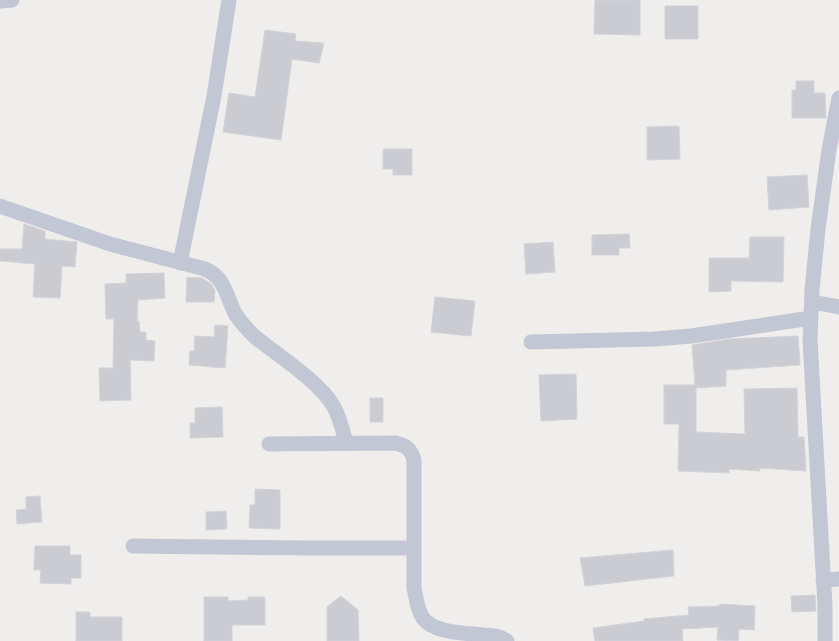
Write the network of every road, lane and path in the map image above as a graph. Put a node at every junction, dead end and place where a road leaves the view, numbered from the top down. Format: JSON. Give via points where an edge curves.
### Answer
{"nodes":[{"id":1,"x":12,"y":0,"type":"edge"},
{"id":2,"x":229,"y":0,"type":"edge"},
{"id":3,"x":0,"y":1,"type":"edge"},
{"id":4,"x":839,"y":98,"type":"edge"},
{"id":5,"x":0,"y":206,"type":"edge"},
{"id":6,"x":180,"y":263,"type":"junction"},
{"id":7,"x":812,"y":302,"type":"junction"},
{"id":8,"x":839,"y":307,"type":"edge"},
{"id":9,"x":811,"y":318,"type":"junction"},
{"id":10,"x":531,"y":342,"type":"dead end"},
{"id":11,"x":346,"y":443,"type":"junction"},
{"id":12,"x":269,"y":444,"type":"dead end"},
{"id":13,"x":133,"y":546,"type":"dead end"},
{"id":14,"x":414,"y":548,"type":"junction"},
{"id":15,"x":839,"y":579,"type":"edge"},
{"id":16,"x":823,"y":580,"type":"junction"},
{"id":17,"x":507,"y":641,"type":"edge"},
{"id":18,"x":825,"y":641,"type":"edge"}],
"edges":[{"from":1,"to":3,"type":"street"},
{"from":2,"to":6,"type":"street","via":[[214,96]]},
{"from":4,"to":7,"type":"street","via":[[818,229]]},
{"from":5,"to":6,"type":"street","via":[[110,244]]},
{"from":6,"to":11,"type":"street","via":[[205,269],[218,277],[241,323],[328,398],[338,414]]},
{"from":7,"to":8,"type":"street"},
{"from":7,"to":9,"type":"street"},
{"from":9,"to":10,"type":"street","via":[[662,338]]},
{"from":9,"to":16,"type":"street","via":[[813,409]]},
{"from":11,"to":12,"type":"street"},
{"from":11,"to":14,"type":"street","via":[[399,443],[412,454],[415,477]]},
{"from":13,"to":14,"type":"street"},
{"from":14,"to":17,"type":"street","via":[[414,588],[418,609],[423,618],[430,625],[440,629],[488,635]]},
{"from":15,"to":16,"type":"street"},
{"from":16,"to":18,"type":"street"}]}
